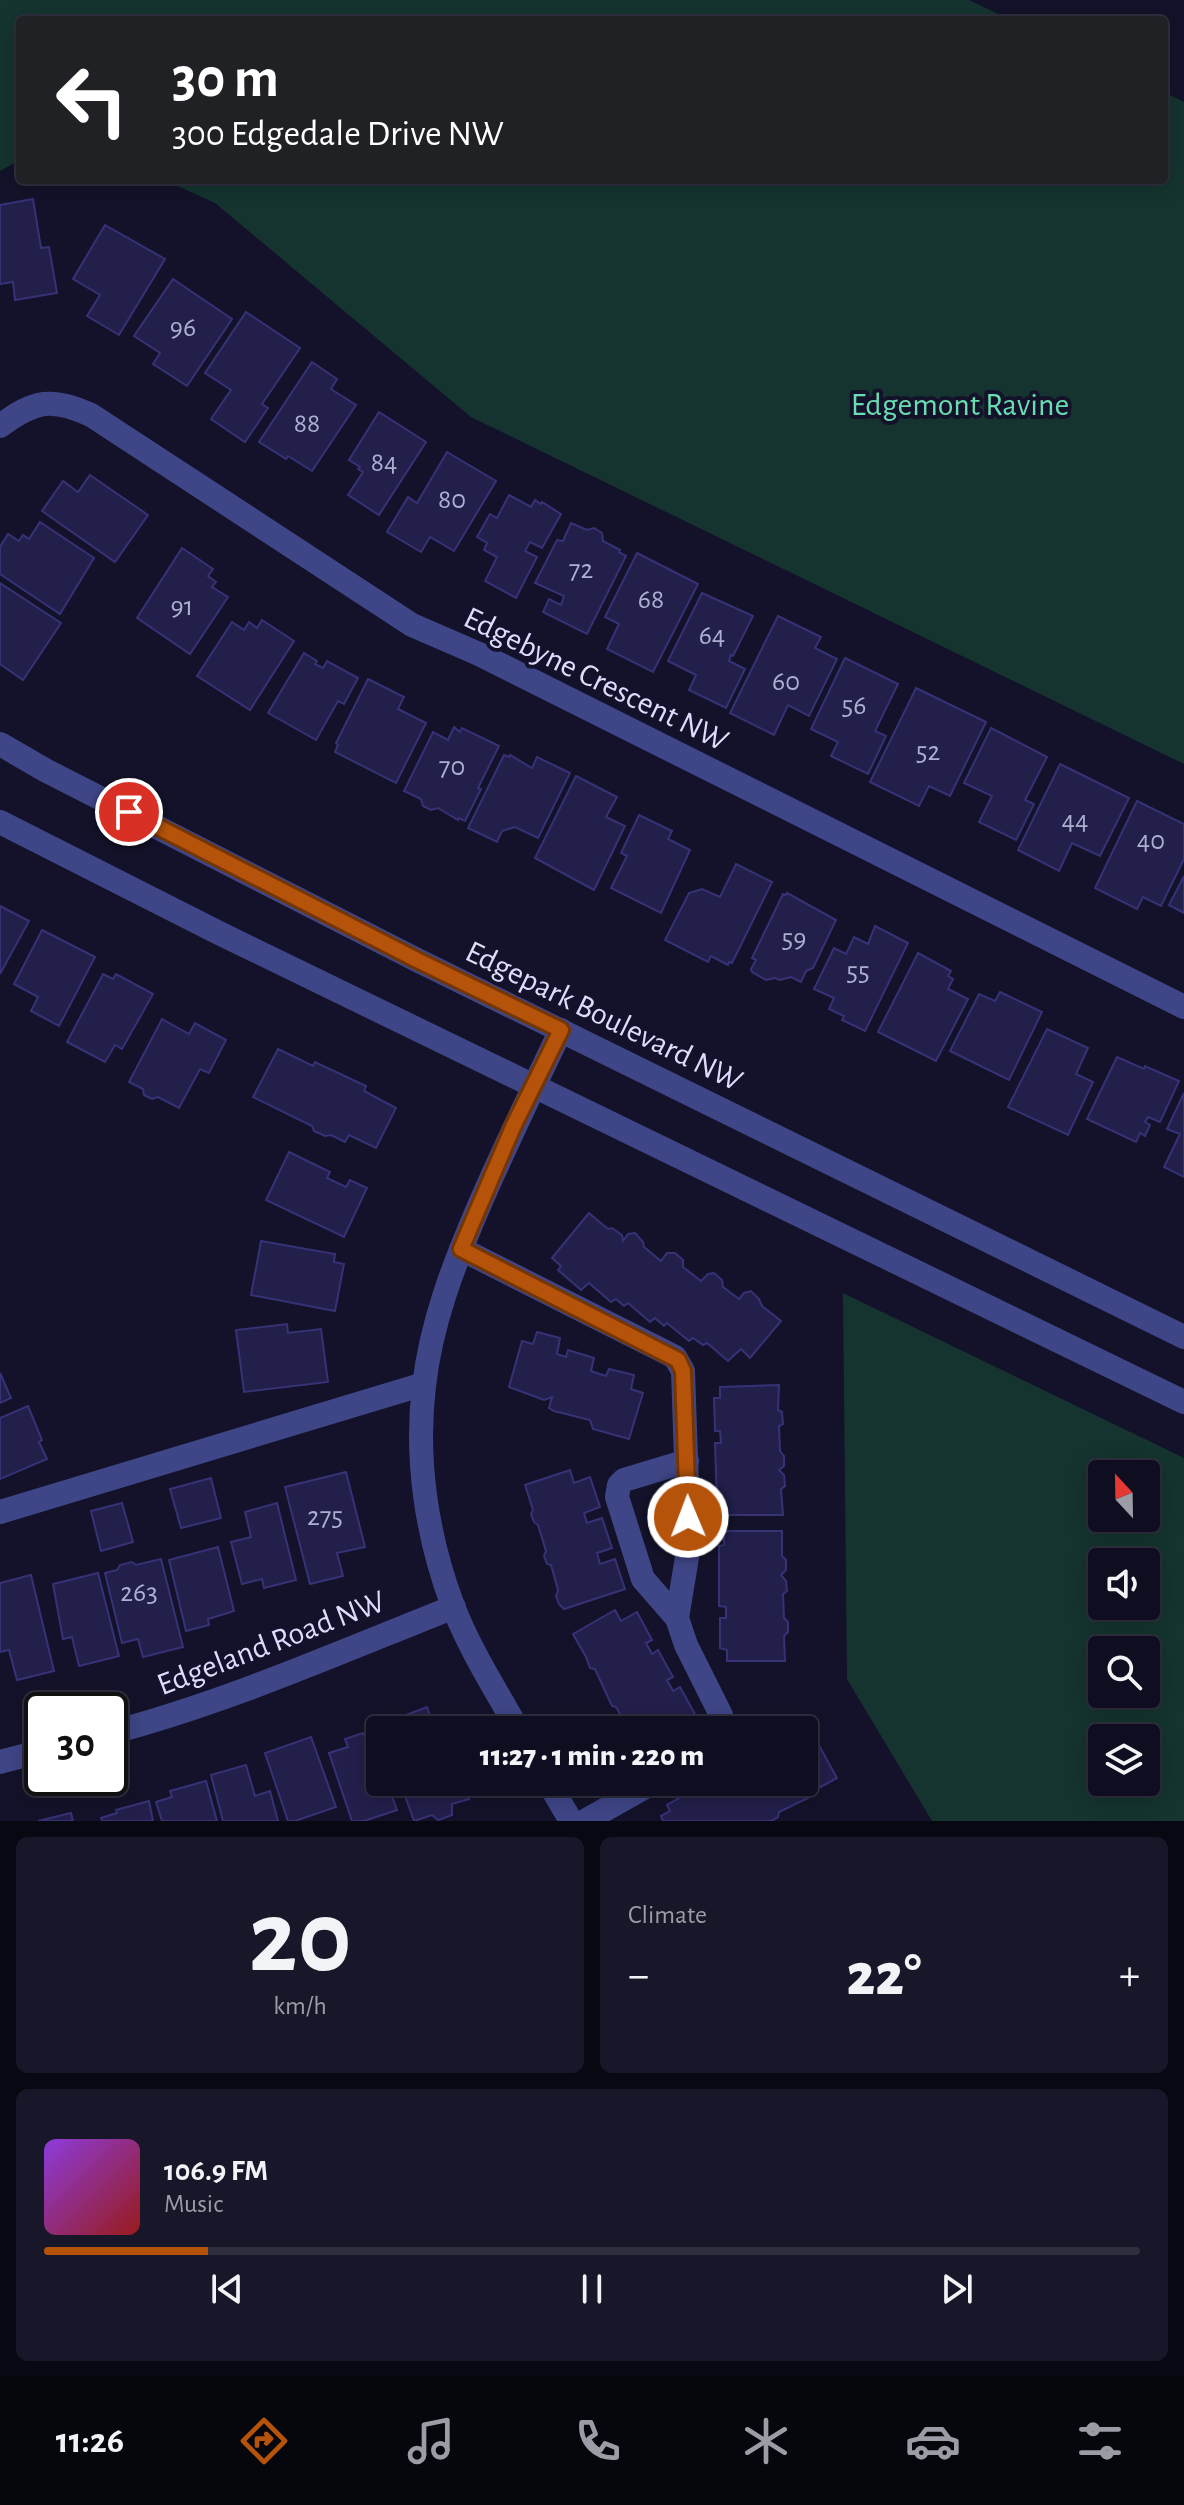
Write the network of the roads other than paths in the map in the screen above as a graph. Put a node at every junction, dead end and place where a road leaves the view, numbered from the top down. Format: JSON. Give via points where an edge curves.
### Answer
{"nodes":[{"id":1,"x":0,"y":426,"type":"edge"},
{"id":2,"x":0,"y":744,"type":"edge"},
{"id":3,"x":0,"y":822,"type":"edge"},
{"id":4,"x":1184,"y":1007,"type":"edge"},
{"id":5,"x":561,"y":1030,"type":"junction"},
{"id":6,"x":534,"y":1085,"type":"junction"},
{"id":7,"x":461,"y":1249,"type":"junction"},
{"id":8,"x":1184,"y":1337,"type":"edge"},
{"id":9,"x":424,"y":1384,"type":"junction"},
{"id":10,"x":1184,"y":1402,"type":"edge"},
{"id":11,"x":687,"y":1461,"type":"junction"},
{"id":12,"x":0,"y":1512,"type":"edge"},
{"id":13,"x":454,"y":1607,"type":"junction"},
{"id":14,"x":677,"y":1618,"type":"junction"},
{"id":15,"x":510,"y":1716,"type":"edge"},
{"id":16,"x":721,"y":1716,"type":"edge"},
{"id":17,"x":128,"y":1728,"type":"edge"},
{"id":18,"x":24,"y":1756,"type":"edge"},
{"id":19,"x":0,"y":1762,"type":"edge"},
{"id":20,"x":556,"y":1796,"type":"edge"},
{"id":21,"x":629,"y":1796,"type":"edge"},
{"id":22,"x":571,"y":1821,"type":"edge"},
{"id":23,"x":585,"y":1821,"type":"edge"}],
"edges":[{"from":1,"to":4,"type":"street","name":"Edgebyne Crescent NW","via":[[18,412],[45,403],[68,404],[91,415],[412,625]]},
{"from":2,"to":5,"type":"street","name":"Edgepark Boulevard NW"},
{"from":3,"to":6,"type":"street"},
{"from":5,"to":6,"type":"street"},
{"from":5,"to":8,"type":"street","name":"Edgepark Boulevard NW"},
{"from":6,"to":7,"type":"street"},
{"from":6,"to":10,"type":"street"},
{"from":7,"to":9,"type":"street","via":[[440,1306]]},
{"from":7,"to":11,"type":"street","via":[[678,1360],[683,1371]]},
{"from":9,"to":12,"type":"street"},
{"from":9,"to":13,"type":"street","via":[[427,1511]]},
{"from":11,"to":14,"type":"street","via":[[689,1545]]},
{"from":11,"to":14,"type":"street","via":[[624,1480],[617,1497],[643,1579]]},
{"from":13,"to":15,"type":"street"},
{"from":13,"to":17,"type":"street","name":"Edgeland Road NW","via":[[259,1684]]},
{"from":14,"to":16,"type":"street"},
{"from":18,"to":19,"type":"street"},
{"from":20,"to":22,"type":"street"},
{"from":21,"to":23,"type":"street"}]}
